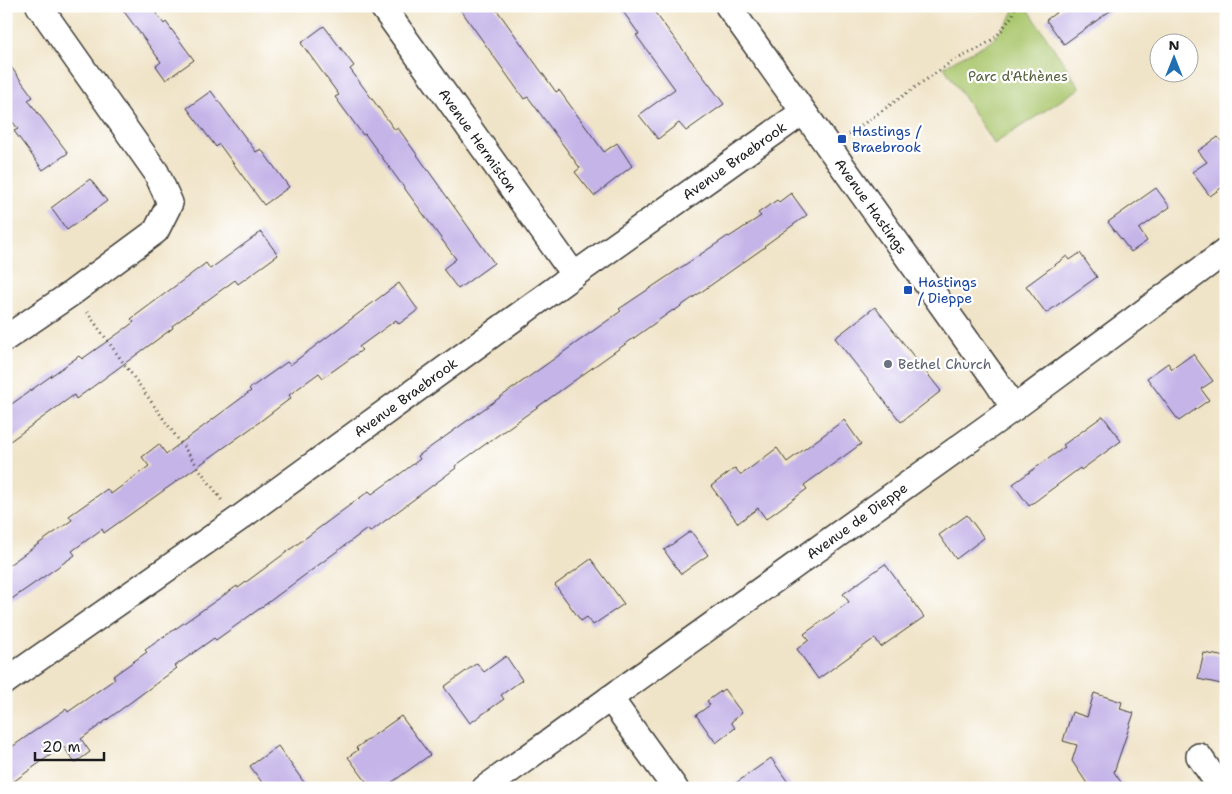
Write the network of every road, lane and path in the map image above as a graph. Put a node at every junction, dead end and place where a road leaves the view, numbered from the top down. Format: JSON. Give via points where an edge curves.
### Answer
{"nodes":[{"id":1,"x":39,"y":6,"type":"edge"},
{"id":2,"x":382,"y":6,"type":"edge"},
{"id":3,"x":728,"y":6,"type":"edge"},
{"id":4,"x":1015,"y":6,"type":"edge"},
{"id":5,"x":803,"y":112,"type":"junction"},
{"id":6,"x":845,"y":138,"type":"dead end"},
{"id":7,"x":1226,"y":251,"type":"edge"},
{"id":8,"x":574,"y":275,"type":"junction"},
{"id":9,"x":85,"y":310,"type":"dead end"},
{"id":10,"x":6,"y":338,"type":"edge"},
{"id":11,"x":1014,"y":408,"type":"junction"},
{"id":12,"x":225,"y":504,"type":"dead end"},
{"id":13,"x":6,"y":681,"type":"edge"},
{"id":14,"x":610,"y":698,"type":"junction"},
{"id":15,"x":1199,"y":756,"type":"dead end"},
{"id":16,"x":485,"y":788,"type":"edge"},
{"id":17,"x":675,"y":788,"type":"edge"},
{"id":18,"x":1221,"y":788,"type":"edge"}],
"edges":[{"from":1,"to":10,"type":"street","via":[[156,172],[170,203],[156,231]]},
{"from":2,"to":8,"type":"street","name":"Avenue Hermiston"},
{"from":3,"to":5,"type":"street","name":"Avenue Hastings"},
{"from":4,"to":6,"type":"path","via":[[1013,15],[996,37],[951,62]]},
{"from":5,"to":8,"type":"street","name":"Avenue Braebrook"},
{"from":5,"to":11,"type":"street","name":"Avenue Hastings"},
{"from":7,"to":11,"type":"street","name":"Avenue de Dieppe"},
{"from":8,"to":13,"type":"street","name":"Avenue Braebrook","via":[[237,520]]},
{"from":9,"to":12,"type":"path"},
{"from":11,"to":14,"type":"street","name":"Avenue de Dieppe"},
{"from":14,"to":16,"type":"street","name":"Avenue de Dieppe"},
{"from":14,"to":17,"type":"street"},
{"from":15,"to":18,"type":"street"}]}
